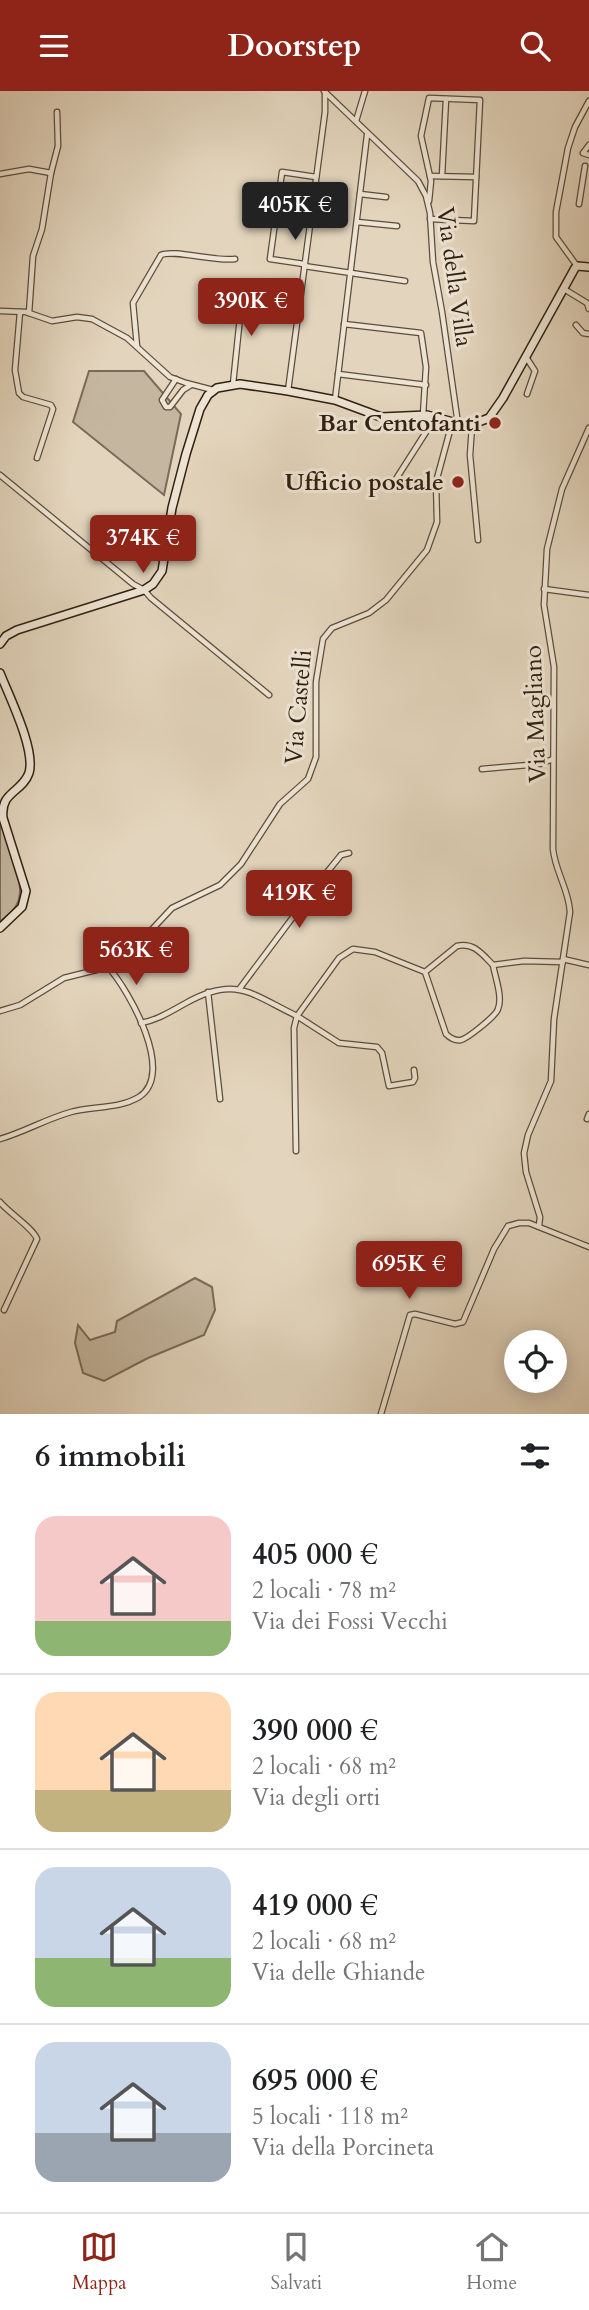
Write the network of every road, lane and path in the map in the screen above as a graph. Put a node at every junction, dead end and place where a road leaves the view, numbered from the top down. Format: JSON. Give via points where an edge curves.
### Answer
{"nodes":[{"id":1,"x":365,"y":91,"type":"edge"},
{"id":2,"x":324,"y":92,"type":"edge"},
{"id":3,"x":446,"y":99,"type":"junction"},
{"id":4,"x":589,"y":101,"type":"edge"},
{"id":5,"x":57,"y":112,"type":"dead end"},
{"id":6,"x":356,"y":121,"type":"junction"},
{"id":7,"x":368,"y":134,"type":"junction"},
{"id":8,"x":588,"y":143,"type":"edge"},
{"id":9,"x":589,"y":155,"type":"edge"},
{"id":10,"x":585,"y":166,"type":"dead end"},
{"id":11,"x":51,"y":173,"type":"junction"},
{"id":12,"x":0,"y":174,"type":"edge"},
{"id":13,"x":430,"y":176,"type":"junction"},
{"id":14,"x":442,"y":176,"type":"junction"},
{"id":15,"x":316,"y":177,"type":"junction"},
{"id":16,"x":476,"y":177,"type":"junction"},
{"id":17,"x":586,"y":183,"type":"edge"},
{"id":18,"x":360,"y":194,"type":"junction"},
{"id":19,"x":386,"y":197,"type":"dead end"},
{"id":20,"x":589,"y":200,"type":"edge"},
{"id":21,"x":428,"y":205,"type":"junction"},
{"id":22,"x":430,"y":219,"type":"junction"},
{"id":23,"x":357,"y":222,"type":"junction"},
{"id":24,"x":397,"y":226,"type":"dead end"},
{"id":25,"x":235,"y":259,"type":"dead end"},
{"id":26,"x":304,"y":265,"type":"junction"},
{"id":27,"x":578,"y":266,"type":"junction"},
{"id":28,"x":589,"y":267,"type":"edge"},
{"id":29,"x":351,"y":273,"type":"junction"},
{"id":30,"x":405,"y":281,"type":"dead end"},
{"id":31,"x":243,"y":289,"type":"dead end"},
{"id":32,"x":564,"y":289,"type":"junction"},
{"id":33,"x":589,"y":309,"type":"edge"},
{"id":34,"x":0,"y":311,"type":"edge"},
{"id":35,"x":20,"y":311,"type":"junction"},
{"id":36,"x":29,"y":313,"type":"junction"},
{"id":37,"x":344,"y":324,"type":"junction"},
{"id":38,"x":576,"y":325,"type":"dead end"},
{"id":39,"x":589,"y":334,"type":"edge"},
{"id":40,"x":136,"y":347,"type":"junction"},
{"id":41,"x":526,"y":357,"type":"junction"},
{"id":42,"x":338,"y":374,"type":"junction"},
{"id":43,"x":176,"y":379,"type":"junction"},
{"id":44,"x":233,"y":384,"type":"junction"},
{"id":45,"x":191,"y":385,"type":"junction"},
{"id":46,"x":426,"y":385,"type":"junction"},
{"id":47,"x":214,"y":390,"type":"junction"},
{"id":48,"x":288,"y":391,"type":"junction"},
{"id":49,"x":527,"y":394,"type":"dead end"},
{"id":50,"x":335,"y":400,"type":"junction"},
{"id":51,"x":423,"y":415,"type":"junction"},
{"id":52,"x":435,"y":417,"type":"junction"},
{"id":53,"x":455,"y":424,"type":"junction"},
{"id":54,"x":472,"y":426,"type":"junction"},
{"id":55,"x":589,"y":428,"type":"edge"},
{"id":56,"x":37,"y":458,"type":"dead end"},
{"id":57,"x":0,"y":475,"type":"edge"},
{"id":58,"x":396,"y":479,"type":"dead end"},
{"id":59,"x":478,"y":540,"type":"dead end"},
{"id":60,"x":544,"y":589,"type":"junction"},
{"id":61,"x":144,"y":590,"type":"junction"},
{"id":62,"x":589,"y":595,"type":"edge"},
{"id":63,"x":0,"y":644,"type":"edge"},
{"id":64,"x":0,"y":673,"type":"edge"},
{"id":65,"x":269,"y":695,"type":"dead end"},
{"id":66,"x":554,"y":759,"type":"junction"},
{"id":67,"x":482,"y":769,"type":"dead end"},
{"id":68,"x":349,"y":853,"type":"dead end"},
{"id":69,"x":0,"y":928,"type":"edge"},
{"id":70,"x":563,"y":961,"type":"junction"},
{"id":71,"x":493,"y":965,"type":"junction"},
{"id":72,"x":589,"y":965,"type":"edge"},
{"id":73,"x":108,"y":967,"type":"junction"},
{"id":74,"x":425,"y":972,"type":"junction"},
{"id":75,"x":240,"y":988,"type":"junction"},
{"id":76,"x":208,"y":992,"type":"junction"},
{"id":77,"x":0,"y":1011,"type":"edge"},
{"id":78,"x":297,"y":1016,"type":"junction"},
{"id":79,"x":141,"y":1023,"type":"junction"},
{"id":80,"x":414,"y":1070,"type":"dead end"},
{"id":81,"x":220,"y":1099,"type":"dead end"},
{"id":82,"x":0,"y":1139,"type":"edge"},
{"id":83,"x":296,"y":1151,"type":"dead end"},
{"id":84,"x":0,"y":1202,"type":"edge"},
{"id":85,"x":539,"y":1226,"type":"junction"},
{"id":86,"x":589,"y":1247,"type":"edge"},
{"id":87,"x":4,"y":1310,"type":"dead end"},
{"id":88,"x":381,"y":1414,"type":"edge"}],
"edges":[{"from":1,"to":6,"type":"street"},
{"from":2,"to":6,"type":"street","name":"Via della Villa"},
{"from":2,"to":15,"type":"street"},
{"from":3,"to":13,"type":"street","via":[[429,98],[421,136]]},
{"from":3,"to":14,"type":"street"},
{"from":3,"to":16,"type":"street","via":[[480,100]]},
{"from":4,"to":27,"type":"street","via":[[568,148],[556,212],[556,239]]},
{"from":5,"to":11,"type":"street","via":[[58,146]]},
{"from":6,"to":7,"type":"street","name":"Via della Villa"},
{"from":7,"to":18,"type":"street"},
{"from":7,"to":21,"type":"street","name":"Via della Villa","via":[[418,181]]},
{"from":8,"to":9,"type":"street","via":[[583,153]]},
{"from":10,"to":17,"type":"street"},
{"from":11,"to":12,"type":"street","via":[[32,169]]},
{"from":11,"to":36,"type":"street","via":[[32,259]]},
{"from":13,"to":14,"type":"street"},
{"from":13,"to":21,"type":"street"},
{"from":14,"to":16,"type":"street"},
{"from":15,"to":26,"type":"street"},
{"from":15,"to":26,"type":"street","via":[[282,172],[280,185],[270,259]]},
{"from":16,"to":22,"type":"street","via":[[474,221]]},
{"from":17,"to":20,"type":"street","via":[[579,201]]},
{"from":18,"to":19,"type":"street"},
{"from":18,"to":23,"type":"street"},
{"from":21,"to":22,"type":"street","name":"Via della Villa"},
{"from":22,"to":53,"type":"street","name":"Via della Villa"},
{"from":23,"to":24,"type":"street"},
{"from":23,"to":29,"type":"street"},
{"from":25,"to":40,"type":"street","via":[[161,255],[134,303]]},
{"from":26,"to":29,"type":"street"},
{"from":26,"to":48,"type":"street"},
{"from":27,"to":28,"type":"street"},
{"from":27,"to":32,"type":"street"},
{"from":29,"to":30,"type":"street"},
{"from":29,"to":37,"type":"street"},
{"from":31,"to":44,"type":"street"},
{"from":32,"to":33,"type":"street"},
{"from":32,"to":41,"type":"street"},
{"from":34,"to":35,"type":"street"},
{"from":35,"to":36,"type":"street"},
{"from":35,"to":56,"type":"street","via":[[15,370],[19,393],[53,409]]},
{"from":36,"to":40,"type":"street","via":[[51,320],[92,319]]},
{"from":37,"to":42,"type":"street"},
{"from":37,"to":46,"type":"street","via":[[421,333]]},
{"from":38,"to":39,"type":"street"},
{"from":40,"to":43,"type":"street"},
{"from":41,"to":49,"type":"street","via":[[535,371]]},
{"from":41,"to":54,"type":"street","via":[[489,418]]},
{"from":42,"to":46,"type":"street"},
{"from":42,"to":50,"type":"street"},
{"from":43,"to":45,"type":"street"},
{"from":43,"to":45,"type":"street","via":[[162,400],[167,408]]},
{"from":44,"to":47,"type":"street"},
{"from":44,"to":48,"type":"street"},
{"from":45,"to":47,"type":"street"},
{"from":46,"to":51,"type":"street"},
{"from":47,"to":61,"type":"street","via":[[200,409],[182,465],[162,572]]},
{"from":48,"to":50,"type":"street"},
{"from":50,"to":51,"type":"street","via":[[381,417]]},
{"from":51,"to":52,"type":"street"},
{"from":52,"to":53,"type":"street"},
{"from":52,"to":58,"type":"street"},
{"from":53,"to":54,"type":"street"},
{"from":53,"to":73,"type":"street","name":"Via Castelli","via":[[436,482],[437,522],[427,550],[389,598],[369,613],[332,628],[323,639],[316,682],[316,757],[310,776],[280,804],[228,879],[172,908]]},
{"from":54,"to":59,"type":"street","via":[[470,456]]},
{"from":55,"to":60,"type":"street","name":"Via Magliano","via":[[562,489],[547,549]]},
{"from":57,"to":61,"type":"street"},
{"from":60,"to":62,"type":"street"},
{"from":60,"to":66,"type":"street","name":"Via Magliano","via":[[554,667]]},
{"from":61,"to":63,"type":"street","via":[[23,628]]},
{"from":61,"to":65,"type":"street"},
{"from":64,"to":69,"type":"street","via":[[30,764],[26,779],[6,799],[2,810],[26,897]]},
{"from":66,"to":67,"type":"street"},
{"from":66,"to":70,"type":"street","name":"Via Magliano","via":[[553,849],[570,908]]},
{"from":68,"to":75,"type":"street","via":[[341,855],[320,881]]},
{"from":70,"to":71,"type":"street"},
{"from":70,"to":72,"type":"street"},
{"from":70,"to":85,"type":"street","name":"Via Magliano","via":[[551,1081],[525,1149]]},
{"from":71,"to":74,"type":"street","via":[[478,949],[464,945]]},
{"from":71,"to":74,"type":"street","via":[[498,1011],[461,1040],[446,1034]]},
{"from":73,"to":77,"type":"street","name":"Via Castelli","via":[[64,978],[20,1005]]},
{"from":73,"to":79,"type":"street"},
{"from":74,"to":78,"type":"street","via":[[371,951],[351,949],[339,958]]},
{"from":75,"to":76,"type":"street"},
{"from":75,"to":78,"type":"street"},
{"from":76,"to":79,"type":"street"},
{"from":76,"to":81,"type":"street"},
{"from":78,"to":80,"type":"street","via":[[339,1043],[377,1047],[389,1086],[413,1082]]},
{"from":78,"to":83,"type":"street","via":[[293,1028]]},
{"from":79,"to":82,"type":"street","via":[[154,1067],[142,1094],[120,1104],[69,1113]]},
{"from":84,"to":87,"type":"street","via":[[37,1239]]},
{"from":85,"to":86,"type":"street"},
{"from":85,"to":88,"type":"street","via":[[523,1223],[507,1228],[462,1323],[410,1315]]}]}
